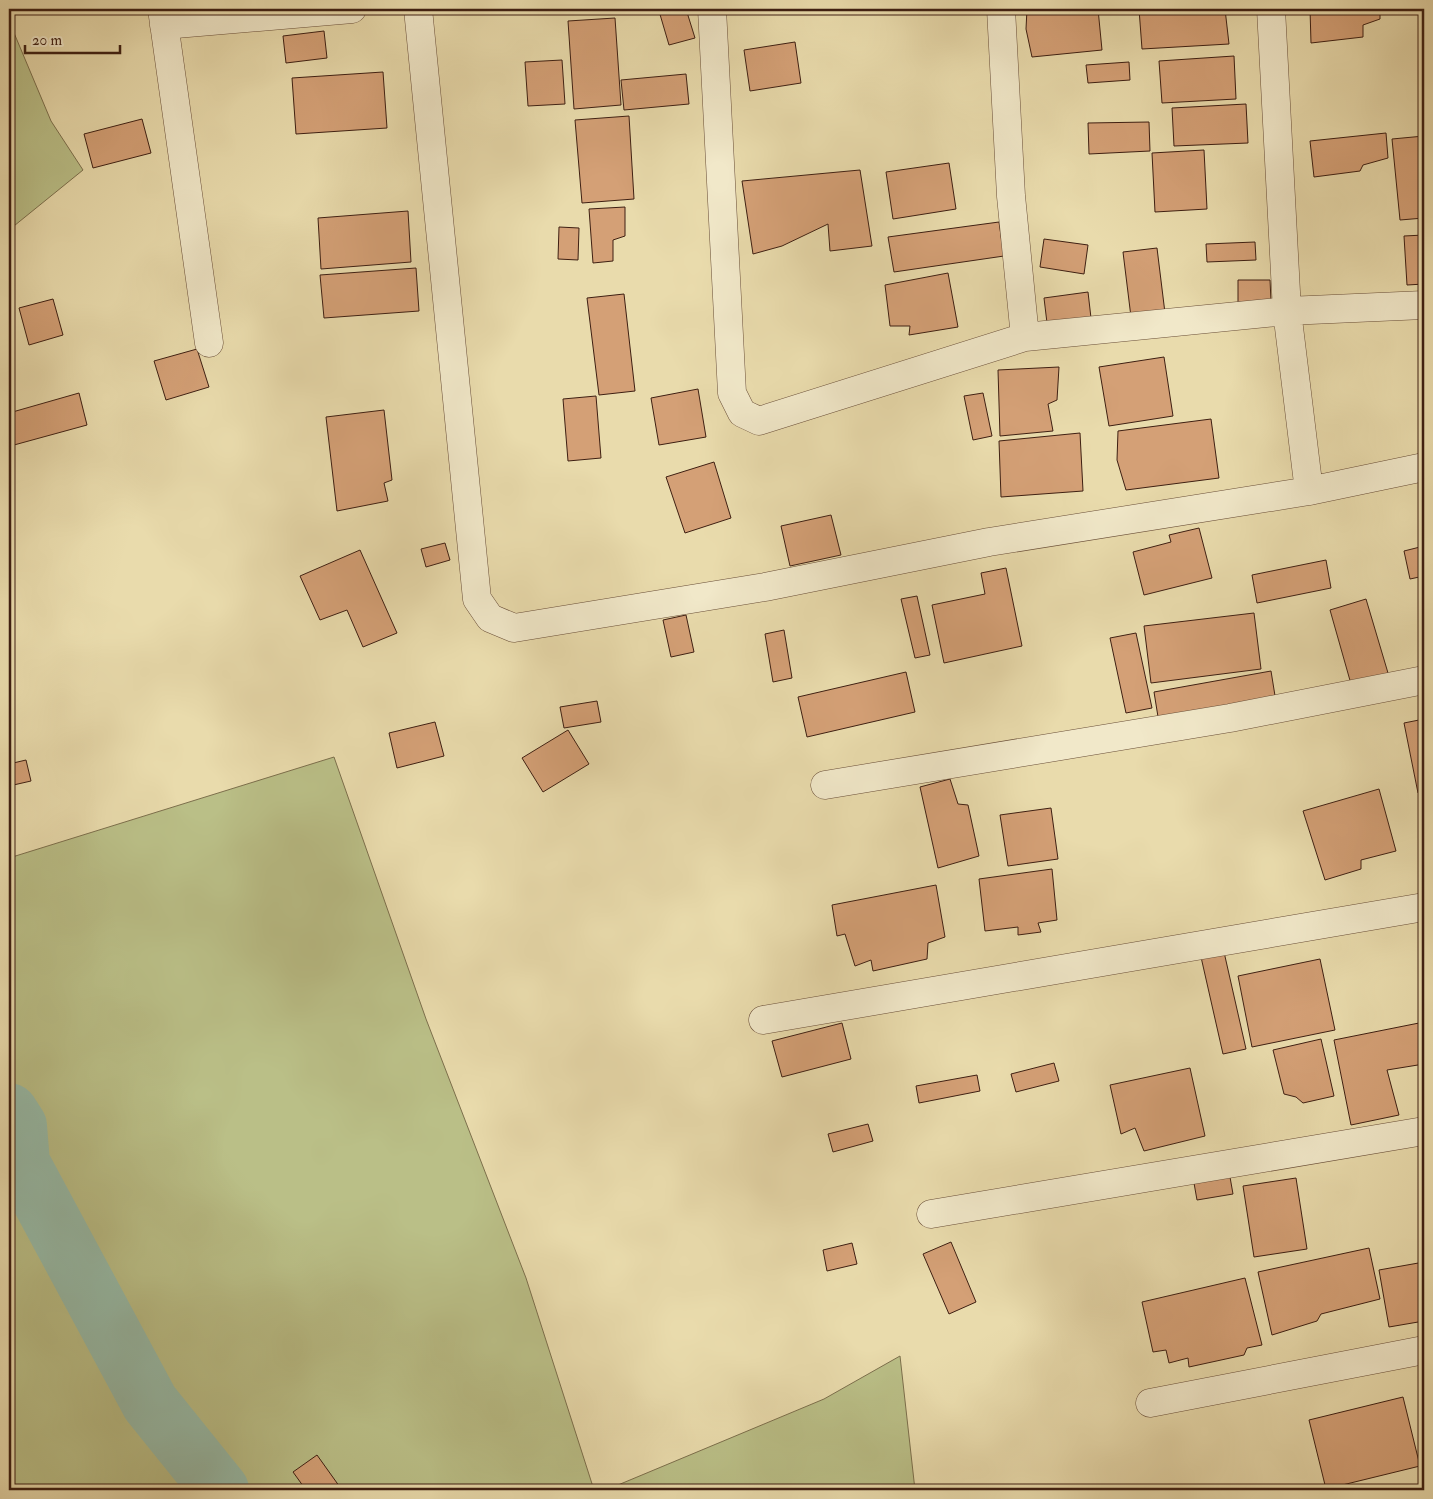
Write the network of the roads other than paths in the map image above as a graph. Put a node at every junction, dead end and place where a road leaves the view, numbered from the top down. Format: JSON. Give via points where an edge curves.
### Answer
{"nodes":[{"id":1,"x":352,"y":9,"type":"edge"},
{"id":2,"x":418,"y":9,"type":"edge"},
{"id":3,"x":712,"y":9,"type":"edge"},
{"id":4,"x":1001,"y":9,"type":"edge"},
{"id":5,"x":1271,"y":9,"type":"edge"},
{"id":6,"x":163,"y":17,"type":"edge"},
{"id":7,"x":1424,"y":305,"type":"edge"},
{"id":8,"x":1287,"y":311,"type":"junction"},
{"id":9,"x":1026,"y":337,"type":"junction"},
{"id":10,"x":209,"y":343,"type":"dead end"},
{"id":11,"x":1424,"y":467,"type":"edge"},
{"id":12,"x":1309,"y":491,"type":"junction"},
{"id":13,"x":1424,"y":680,"type":"edge"},
{"id":14,"x":825,"y":785,"type":"dead end"},
{"id":15,"x":1424,"y":907,"type":"edge"},
{"id":16,"x":763,"y":1020,"type":"dead end"},
{"id":17,"x":1424,"y":1131,"type":"edge"},
{"id":18,"x":931,"y":1214,"type":"dead end"},
{"id":19,"x":1424,"y":1350,"type":"edge"},
{"id":20,"x":1150,"y":1404,"type":"dead end"}],
"edges":[{"from":1,"to":6,"type":"street"},
{"from":2,"to":12,"type":"street","via":[[477,599],[490,618],[514,628],[765,587],[989,542]]},
{"from":3,"to":9,"type":"street","via":[[732,394],[742,412],[759,421]]},
{"from":4,"to":9,"type":"street","via":[[1011,196]]},
{"from":5,"to":8,"type":"street"},
{"from":6,"to":10,"type":"street"},
{"from":7,"to":8,"type":"street"},
{"from":8,"to":9,"type":"street"},
{"from":8,"to":12,"type":"street"},
{"from":11,"to":12,"type":"street"},
{"from":13,"to":14,"type":"street","via":[[1230,718]]},
{"from":15,"to":16,"type":"street"},
{"from":17,"to":18,"type":"street"},
{"from":19,"to":20,"type":"street"}]}
